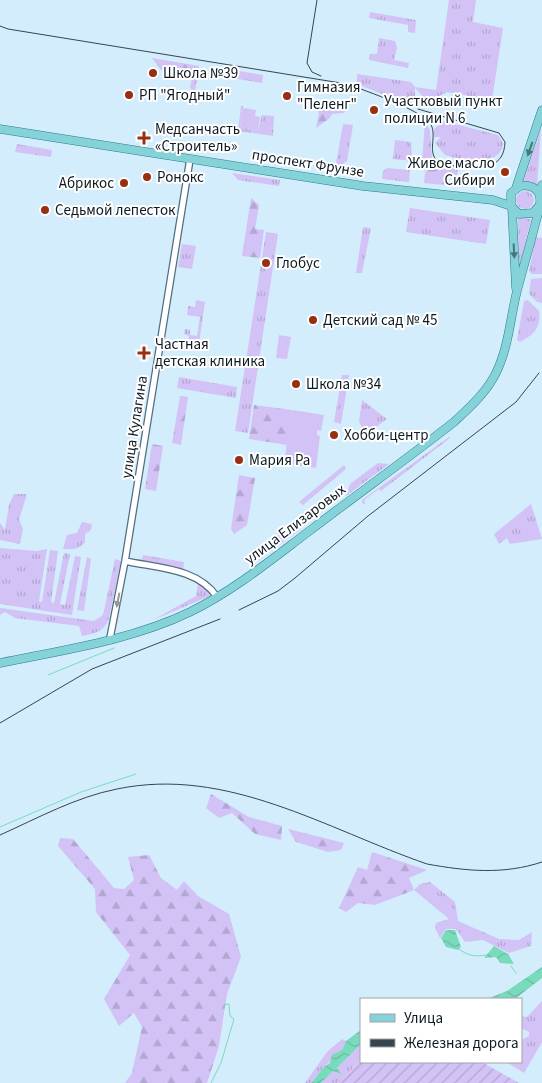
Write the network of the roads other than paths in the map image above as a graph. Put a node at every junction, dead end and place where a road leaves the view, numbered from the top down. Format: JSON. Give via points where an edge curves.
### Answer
{"nodes":[{"id":1,"x":542,"y":110,"type":"edge"},
{"id":2,"x":0,"y":129,"type":"edge"},
{"id":3,"x":190,"y":159,"type":"junction"},
{"id":4,"x":542,"y":185,"type":"edge"},
{"id":5,"x":515,"y":189,"type":"junction"},
{"id":6,"x":540,"y":195,"type":"junction"},
{"id":7,"x":493,"y":200,"type":"junction"},
{"id":8,"x":539,"y":206,"type":"junction"},
{"id":9,"x":511,"y":207,"type":"junction"},
{"id":10,"x":516,"y":295,"type":"junction"},
{"id":11,"x":125,"y":562,"type":"junction"},
{"id":12,"x":217,"y":597,"type":"junction"},
{"id":13,"x":110,"y":638,"type":"junction"},
{"id":14,"x":0,"y":663,"type":"edge"}],
"edges":[{"from":1,"to":5,"type":"main road","one_way":true},
{"from":2,"to":3,"type":"main road","name":"проспект Фрунзе"},
{"from":3,"to":7,"type":"main road","name":"проспект Фрунзе","via":[[363,186]]},
{"from":3,"to":11,"type":"street","name":"улица Кулагина"},
{"from":4,"to":6,"type":"main road"},
{"from":5,"to":6,"type":"main road","via":[[530,186]]},
{"from":5,"to":7,"type":"main road"},
{"from":5,"to":9,"type":"main road","via":[[510,198]]},
{"from":6,"to":8,"type":"main road"},
{"from":7,"to":9,"type":"main road","name":"проспект Фрунзе"},
{"from":8,"to":9,"type":"main road","via":[[528,215],[519,214]]},
{"from":8,"to":10,"type":"main road","name":"улица Елизаровых"},
{"from":9,"to":10,"type":"main road","name":"улица Елизаровых","one_way":true},
{"from":10,"to":12,"type":"main road","name":"улица Елизаровых","via":[[504,352],[492,380],[476,401],[417,450],[254,573]]},
{"from":11,"to":12,"type":"street","via":[[188,574],[203,581]]},
{"from":11,"to":13,"type":"street","name":"улица Кулагина","one_way":true},
{"from":12,"to":13,"type":"main road","name":"улица Елизаровых","via":[[163,623]]},
{"from":13,"to":14,"type":"main road","name":"улица Елизаровых"}]}
